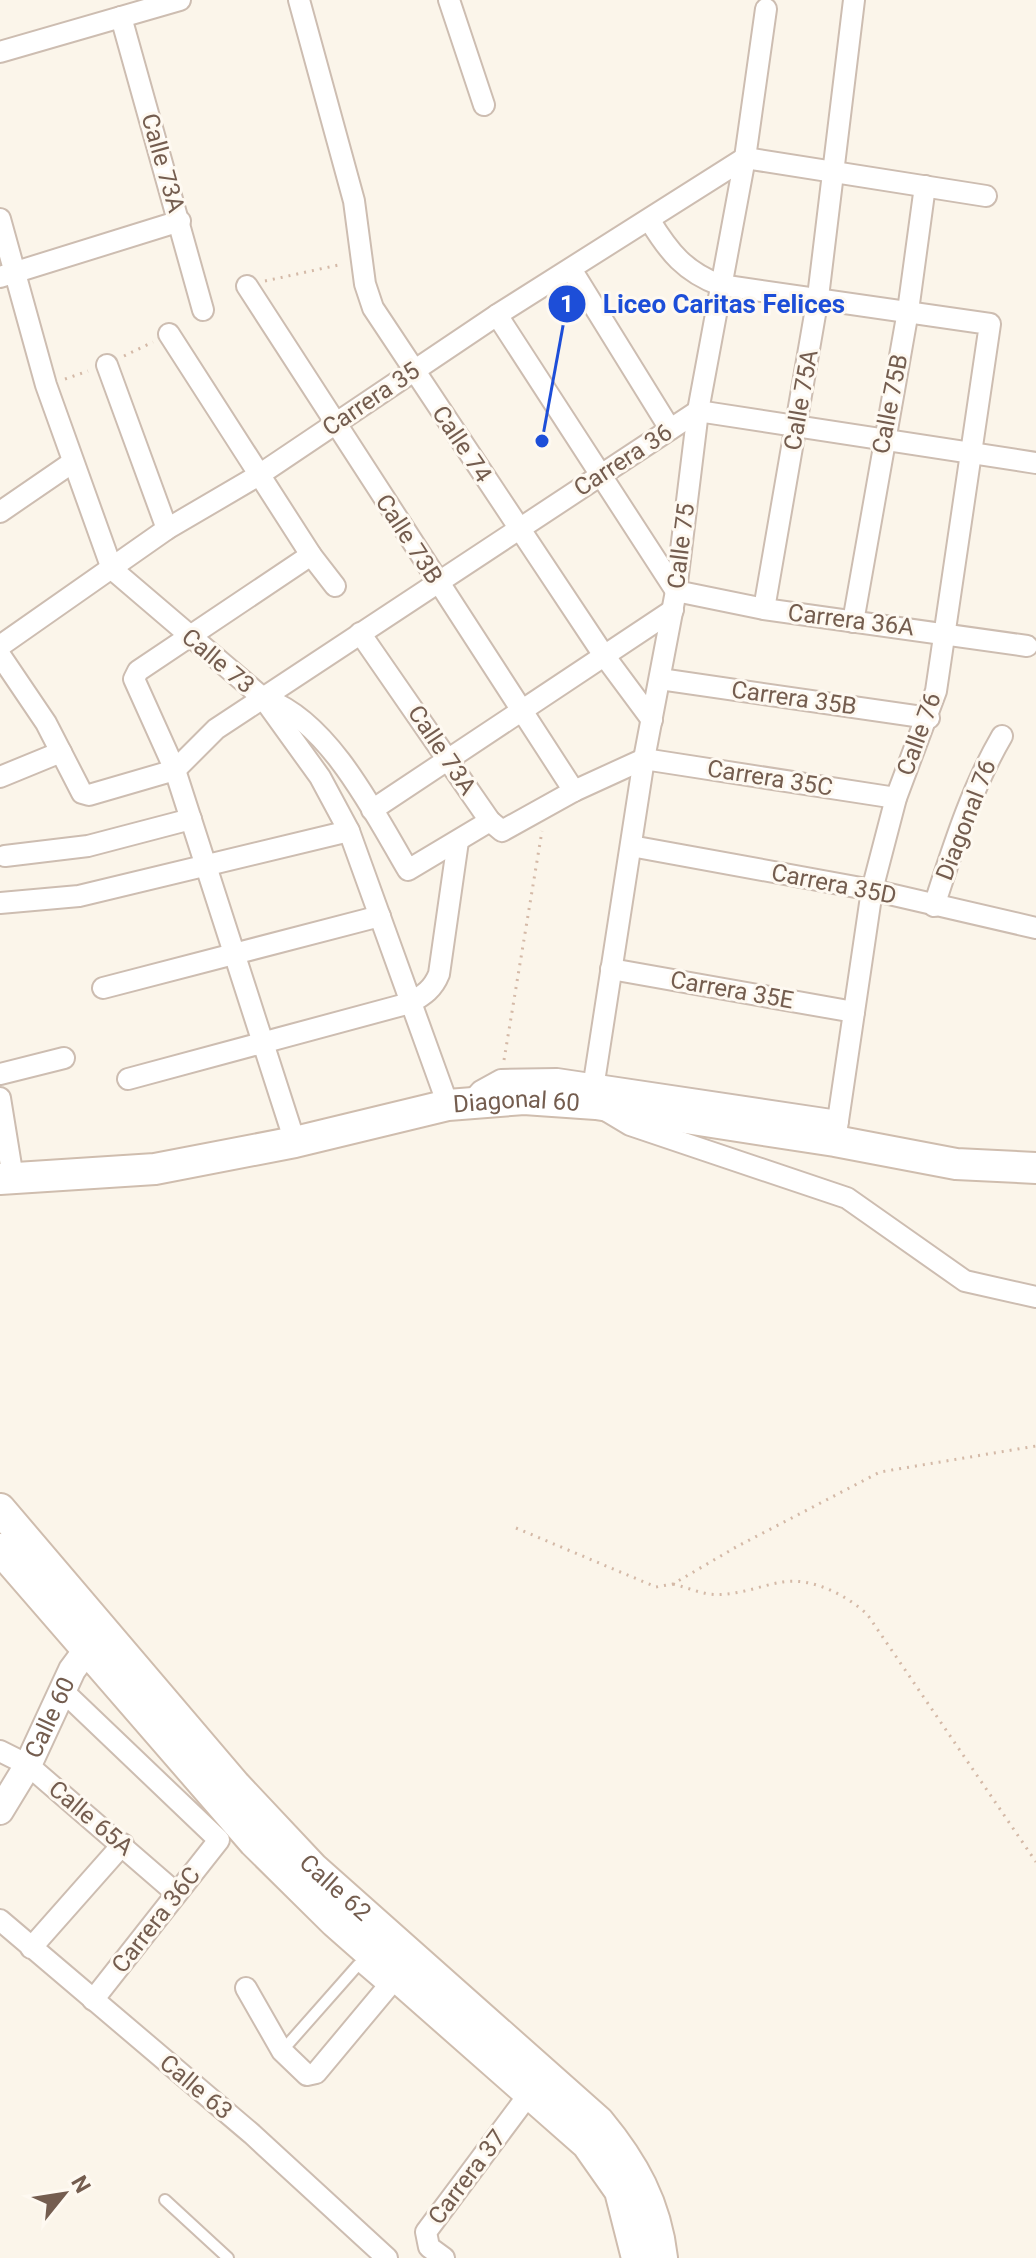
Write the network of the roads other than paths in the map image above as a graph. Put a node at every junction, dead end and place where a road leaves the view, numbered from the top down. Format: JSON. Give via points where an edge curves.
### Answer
{"nodes":[{"id":1,"x":180,"y":0,"type":"edge"},
{"id":2,"x":299,"y":0,"type":"edge"},
{"id":3,"x":449,"y":0,"type":"edge"},
{"id":4,"x":854,"y":0,"type":"edge"},
{"id":5,"x":766,"y":9,"type":"dead end"},
{"id":6,"x":121,"y":17,"type":"junction"},
{"id":7,"x":0,"y":52,"type":"edge"},
{"id":8,"x":484,"y":105,"type":"dead end"},
{"id":9,"x":745,"y":158,"type":"junction"},
{"id":10,"x":835,"y":171,"type":"junction"},
{"id":11,"x":925,"y":186,"type":"junction"},
{"id":12,"x":986,"y":196,"type":"dead end"},
{"id":13,"x":0,"y":219,"type":"edge"},
{"id":14,"x":180,"y":221,"type":"junction"},
{"id":15,"x":650,"y":221,"type":"junction"},
{"id":16,"x":571,"y":269,"type":"junction"},
{"id":17,"x":8,"y":275,"type":"edge"},
{"id":18,"x":720,"y":285,"type":"junction"},
{"id":19,"x":247,"y":286,"type":"dead end"},
{"id":20,"x":818,"y":297,"type":"junction"},
{"id":21,"x":203,"y":310,"type":"dead end"},
{"id":22,"x":908,"y":311,"type":"junction"},
{"id":23,"x":497,"y":315,"type":"junction"},
{"id":24,"x":169,"y":334,"type":"dead end"},
{"id":25,"x":107,"y":365,"type":"dead end"},
{"id":26,"x":413,"y":371,"type":"junction"},
{"id":27,"x":698,"y":411,"type":"junction"},
{"id":28,"x":334,"y":423,"type":"junction"},
{"id":29,"x":797,"y":425,"type":"junction"},
{"id":30,"x":670,"y":429,"type":"junction"},
{"id":31,"x":883,"y":439,"type":"junction"},
{"id":32,"x":971,"y":455,"type":"junction"},
{"id":33,"x":73,"y":462,"type":"junction"},
{"id":34,"x":1036,"y":463,"type":"edge"},
{"id":35,"x":259,"y":475,"type":"junction"},
{"id":36,"x":599,"y":475,"type":"junction"},
{"id":37,"x":0,"y":512,"type":"edge"},
{"id":38,"x":167,"y":529,"type":"junction"},
{"id":39,"x":519,"y":529,"type":"junction"},
{"id":40,"x":311,"y":555,"type":"junction"},
{"id":41,"x":112,"y":569,"type":"junction"},
{"id":42,"x":437,"y":583,"type":"junction"},
{"id":43,"x":335,"y":586,"type":"dead end"},
{"id":44,"x":674,"y":600,"type":"junction"},
{"id":45,"x":764,"y":609,"type":"junction"},
{"id":46,"x":853,"y":622,"type":"junction"},
{"id":47,"x":945,"y":632,"type":"junction"},
{"id":48,"x":360,"y":633,"type":"junction"},
{"id":49,"x":189,"y":637,"type":"junction"},
{"id":50,"x":3,"y":640,"type":"edge"},
{"id":51,"x":1027,"y":646,"type":"dead end"},
{"id":52,"x":603,"y":654,"type":"junction"},
{"id":53,"x":660,"y":679,"type":"junction"},
{"id":54,"x":263,"y":698,"type":"junction"},
{"id":55,"x":521,"y":708,"type":"junction"},
{"id":56,"x":929,"y":718,"type":"junction"},
{"id":57,"x":652,"y":720,"type":"junction"},
{"id":58,"x":1002,"y":736,"type":"dead end"},
{"id":59,"x":61,"y":752,"type":"junction"},
{"id":60,"x":449,"y":758,"type":"junction"},
{"id":61,"x":644,"y":759,"type":"junction"},
{"id":62,"x":175,"y":770,"type":"junction"},
{"id":63,"x":1,"y":773,"type":"edge"},
{"id":64,"x":574,"y":791,"type":"junction"},
{"id":65,"x":896,"y":798,"type":"junction"},
{"id":66,"x":372,"y":810,"type":"junction"},
{"id":67,"x":191,"y":819,"type":"junction"},
{"id":68,"x":493,"y":825,"type":"junction"},
{"id":69,"x":349,"y":831,"type":"junction"},
{"id":70,"x":458,"y":841,"type":"junction"},
{"id":71,"x":631,"y":846,"type":"junction"},
{"id":72,"x":5,"y":856,"type":"dead end"},
{"id":73,"x":206,"y":865,"type":"junction"},
{"id":74,"x":872,"y":890,"type":"junction"},
{"id":75,"x":0,"y":903,"type":"edge"},
{"id":76,"x":934,"y":906,"type":"junction"},
{"id":77,"x":380,"y":916,"type":"junction"},
{"id":78,"x":1036,"y":928,"type":"edge"},
{"id":79,"x":236,"y":956,"type":"junction"},
{"id":80,"x":611,"y":969,"type":"junction"},
{"id":81,"x":103,"y":988,"type":"dead end"},
{"id":82,"x":410,"y":1003,"type":"junction"},
{"id":83,"x":854,"y":1012,"type":"junction"},
{"id":84,"x":264,"y":1044,"type":"junction"},
{"id":85,"x":64,"y":1058,"type":"dead end"},
{"id":86,"x":0,"y":1074,"type":"edge"},
{"id":87,"x":128,"y":1079,"type":"dead end"},
{"id":88,"x":595,"y":1093,"type":"junction"},
{"id":89,"x":0,"y":1098,"type":"edge"},
{"id":90,"x":459,"y":1103,"type":"junction"},
{"id":91,"x":837,"y":1131,"type":"junction"},
{"id":92,"x":295,"y":1142,"type":"junction"},
{"id":93,"x":1036,"y":1168,"type":"edge"},
{"id":94,"x":7,"y":1179,"type":"edge"},
{"id":95,"x":1036,"y":1297,"type":"edge"},
{"id":96,"x":0,"y":1509,"type":"edge"},
{"id":97,"x":0,"y":1549,"type":"edge"},
{"id":98,"x":94,"y":1639,"type":"junction"},
{"id":99,"x":64,"y":1692,"type":"junction"},
{"id":100,"x":0,"y":1751,"type":"edge"},
{"id":101,"x":28,"y":1765,"type":"junction"},
{"id":102,"x":0,"y":1811,"type":"edge"},
{"id":103,"x":123,"y":1844,"type":"junction"},
{"id":104,"x":176,"y":1893,"type":"junction"},
{"id":105,"x":0,"y":1920,"type":"edge"},
{"id":106,"x":31,"y":1948,"type":"junction"},
{"id":107,"x":391,"y":1983,"type":"junction"},
{"id":108,"x":246,"y":1988,"type":"dead end"},
{"id":109,"x":93,"y":2000,"type":"junction"},
{"id":110,"x":282,"y":2051,"type":"junction"},
{"id":111,"x":529,"y":2094,"type":"junction"},
{"id":112,"x":165,"y":2200,"type":"dead end"},
{"id":113,"x":228,"y":2258,"type":"edge"},
{"id":114,"x":387,"y":2258,"type":"edge"},
{"id":115,"x":444,"y":2258,"type":"edge"},
{"id":116,"x":637,"y":2258,"type":"edge"},
{"id":117,"x":662,"y":2258,"type":"edge"}],
"edges":[{"from":1,"to":6,"type":"street"},
{"from":2,"to":26,"type":"street","name":"Calle 74","via":[[354,201],[365,284],[373,308]]},
{"from":3,"to":8,"type":"street"},
{"from":4,"to":10,"type":"street","name":"Calle 75A"},
{"from":5,"to":9,"type":"street","name":"Calle 75"},
{"from":6,"to":7,"type":"street"},
{"from":6,"to":14,"type":"street","name":"Calle 73A"},
{"from":9,"to":10,"type":"street"},
{"from":9,"to":15,"type":"street","name":"Carrera 35"},
{"from":9,"to":18,"type":"street","name":"Calle 75"},
{"from":10,"to":11,"type":"street"},
{"from":10,"to":20,"type":"street","name":"Calle 75A"},
{"from":11,"to":12,"type":"street"},
{"from":11,"to":22,"type":"street","name":"Calle 75B"},
{"from":13,"to":17,"type":"street","name":"Calle 73"},
{"from":14,"to":17,"type":"street"},
{"from":14,"to":21,"type":"street","name":"Calle 73A"},
{"from":15,"to":16,"type":"street","name":"Carrera 35"},
{"from":15,"to":18,"type":"street","via":[[680,263]]},
{"from":16,"to":23,"type":"street","name":"Carrera 35"},
{"from":16,"to":30,"type":"street"},
{"from":17,"to":33,"type":"street","name":"Calle 73"},
{"from":18,"to":20,"type":"street"},
{"from":18,"to":27,"type":"street","name":"Calle 75"},
{"from":19,"to":28,"type":"street","name":"Calle 73B"},
{"from":20,"to":22,"type":"street"},
{"from":20,"to":29,"type":"street","name":"Calle 75A"},
{"from":22,"to":31,"type":"street","name":"Calle 75B"},
{"from":22,"to":32,"type":"street","name":"Calle 76","via":[[990,324]]},
{"from":23,"to":26,"type":"street","name":"Carrera 35"},
{"from":23,"to":36,"type":"street"},
{"from":24,"to":35,"type":"street"},
{"from":25,"to":38,"type":"street"},
{"from":26,"to":28,"type":"street","name":"Carrera 35"},
{"from":26,"to":39,"type":"street","name":"Calle 74"},
{"from":27,"to":29,"type":"street","name":"Carrera 36"},
{"from":27,"to":30,"type":"street","name":"Carrera 36"},
{"from":27,"to":44,"type":"street","name":"Calle 75"},
{"from":28,"to":35,"type":"street","name":"Carrera 35"},
{"from":28,"to":42,"type":"street","name":"Calle 73B"},
{"from":29,"to":31,"type":"street","name":"Carrera 36"},
{"from":29,"to":45,"type":"street","name":"Calle 75A"},
{"from":30,"to":36,"type":"street","name":"Carrera 36"},
{"from":31,"to":32,"type":"street","name":"Carrera 36"},
{"from":31,"to":46,"type":"street","name":"Calle 75B"},
{"from":32,"to":34,"type":"street","name":"Carrera 36"},
{"from":32,"to":47,"type":"street","name":"Calle 76"},
{"from":33,"to":37,"type":"street"},
{"from":33,"to":41,"type":"street","name":"Calle 73"},
{"from":35,"to":38,"type":"street","name":"Carrera 35"},
{"from":35,"to":40,"type":"street"},
{"from":36,"to":39,"type":"street","name":"Carrera 36"},
{"from":36,"to":44,"type":"street"},
{"from":38,"to":41,"type":"street","name":"Carrera 35"},
{"from":39,"to":42,"type":"street","name":"Carrera 36"},
{"from":39,"to":52,"type":"street","name":"Calle 74"},
{"from":40,"to":43,"type":"street"},
{"from":40,"to":49,"type":"street"},
{"from":41,"to":49,"type":"street","name":"Calle 73"},
{"from":41,"to":50,"type":"street","name":"Carrera 35"},
{"from":42,"to":48,"type":"street","name":"Carrera 36"},
{"from":42,"to":55,"type":"street","name":"Calle 73B"},
{"from":44,"to":45,"type":"street","name":"Carrera 36A"},
{"from":44,"to":52,"type":"street"},
{"from":44,"to":53,"type":"street","name":"Calle 75"},
{"from":45,"to":46,"type":"street","name":"Carrera 36A"},
{"from":46,"to":47,"type":"street","name":"Carrera 36A"},
{"from":47,"to":51,"type":"street","name":"Carrera 36A"},
{"from":47,"to":56,"type":"street","name":"Calle 76"},
{"from":48,"to":54,"type":"street","name":"Carrera 36"},
{"from":48,"to":60,"type":"street","name":"Calle 73A"},
{"from":49,"to":54,"type":"street","name":"Calle 73"},
{"from":49,"to":62,"type":"street","via":[[134,679]]},
{"from":50,"to":59,"type":"street"},
{"from":52,"to":55,"type":"street"},
{"from":52,"to":57,"type":"street","name":"Calle 74"},
{"from":53,"to":56,"type":"street","name":"Carrera 35B"},
{"from":53,"to":57,"type":"street","name":"Calle 75"},
{"from":54,"to":62,"type":"street","name":"Carrera 36","via":[[216,729]]},
{"from":54,"to":66,"type":"street","via":[[291,710],[313,729]]},
{"from":54,"to":69,"type":"street","name":"Calle 73","via":[[307,757]]},
{"from":55,"to":60,"type":"street"},
{"from":55,"to":64,"type":"street","name":"Calle 73B"},
{"from":56,"to":65,"type":"street","name":"Calle 76"},
{"from":57,"to":61,"type":"street","name":"Calle 75"},
{"from":58,"to":76,"type":"street","name":"Diagonal 76","via":[[963,819]]},
{"from":59,"to":62,"type":"street","via":[[82,793],[89,795]]},
{"from":59,"to":63,"type":"street"},
{"from":60,"to":66,"type":"street"},
{"from":60,"to":68,"type":"street","name":"Calle 73A"},
{"from":61,"to":64,"type":"street"},
{"from":61,"to":65,"type":"street","name":"Carrera 35C"},
{"from":61,"to":71,"type":"street","name":"Calle 75"},
{"from":62,"to":67,"type":"street"},
{"from":64,"to":68,"type":"street","via":[[502,831]]},
{"from":65,"to":74,"type":"street","name":"Calle 76"},
{"from":66,"to":70,"type":"street","via":[[408,870]]},
{"from":67,"to":72,"type":"street","via":[[88,846]]},
{"from":67,"to":73,"type":"street"},
{"from":68,"to":70,"type":"street"},
{"from":69,"to":73,"type":"street"},
{"from":69,"to":77,"type":"street","name":"Calle 73"},
{"from":70,"to":82,"type":"street","via":[[439,974],[434,986]]},
{"from":71,"to":74,"type":"street","name":"Carrera 35D"},
{"from":71,"to":80,"type":"street","name":"Calle 75"},
{"from":73,"to":75,"type":"street","via":[[79,896]]},
{"from":73,"to":79,"type":"street"},
{"from":74,"to":76,"type":"street","name":"Carrera 35D"},
{"from":74,"to":83,"type":"street","name":"Calle 76"},
{"from":76,"to":78,"type":"street","name":"Carrera 35D"},
{"from":77,"to":79,"type":"street"},
{"from":77,"to":82,"type":"street","name":"Calle 73"},
{"from":79,"to":81,"type":"street"},
{"from":79,"to":84,"type":"street"},
{"from":80,"to":83,"type":"street","name":"Carrera 35E"},
{"from":80,"to":88,"type":"street","name":"Calle 75"},
{"from":82,"to":84,"type":"street"},
{"from":82,"to":90,"type":"street","name":"Calle 73"},
{"from":83,"to":91,"type":"street","name":"Calle 76"},
{"from":84,"to":87,"type":"street"},
{"from":84,"to":92,"type":"street"},
{"from":85,"to":86,"type":"street"},
{"from":88,"to":90,"type":"main road","name":"Diagonal 60"},
{"from":88,"to":90,"type":"street","via":[[501,1080]]},
{"from":88,"to":91,"type":"main road","name":"Diagonal 60"},
{"from":88,"to":95,"type":"street","via":[[630,1125],[847,1198],[965,1281]]},
{"from":89,"to":94,"type":"street"},
{"from":90,"to":92,"type":"main road","name":"Diagonal 60"},
{"from":91,"to":93,"type":"main road","name":"Diagonal 60","via":[[956,1164]]},
{"from":92,"to":94,"type":"main road","name":"Diagonal 60","via":[[155,1169]]},
{"from":96,"to":98,"type":"main road","name":"Calle 62"},
{"from":97,"to":98,"type":"main road","name":"Calle 62"},
{"from":98,"to":99,"type":"street","name":"Calle 60"},
{"from":98,"to":107,"type":"main road","name":"Calle 62","via":[[254,1842]]},
{"from":98,"to":117,"type":"main road","name":"Calle 62","via":[[313,1868],[599,2122],[643,2185]]},
{"from":99,"to":101,"type":"street","name":"Calle 60"},
{"from":99,"to":104,"type":"street","name":"Carrera 36C","via":[[219,1840]]},
{"from":100,"to":101,"type":"street","name":"Calle 65A"},
{"from":101,"to":102,"type":"street","name":"Calle 60"},
{"from":101,"to":103,"type":"street","name":"Calle 65A"},
{"from":103,"to":104,"type":"street","name":"Calle 65A"},
{"from":103,"to":106,"type":"street"},
{"from":104,"to":109,"type":"street","name":"Carrera 36C"},
{"from":105,"to":106,"type":"street","name":"Calle 63"},
{"from":106,"to":109,"type":"street","name":"Calle 63"},
{"from":107,"to":110,"type":"lane","via":[[358,1965]]},
{"from":107,"to":110,"type":"street","via":[[316,2073],[302,2073]]},
{"from":107,"to":111,"type":"main road","name":"Calle 62"},
{"from":108,"to":110,"type":"street"},
{"from":109,"to":114,"type":"street","name":"Calle 63","via":[[252,2134]]},
{"from":111,"to":115,"type":"street","name":"Carrera 37","via":[[426,2232],[429,2247]]},
{"from":111,"to":116,"type":"main road","name":"Calle 62","via":[[605,2166],[625,2204]]},
{"from":112,"to":113,"type":"lane"}]}
